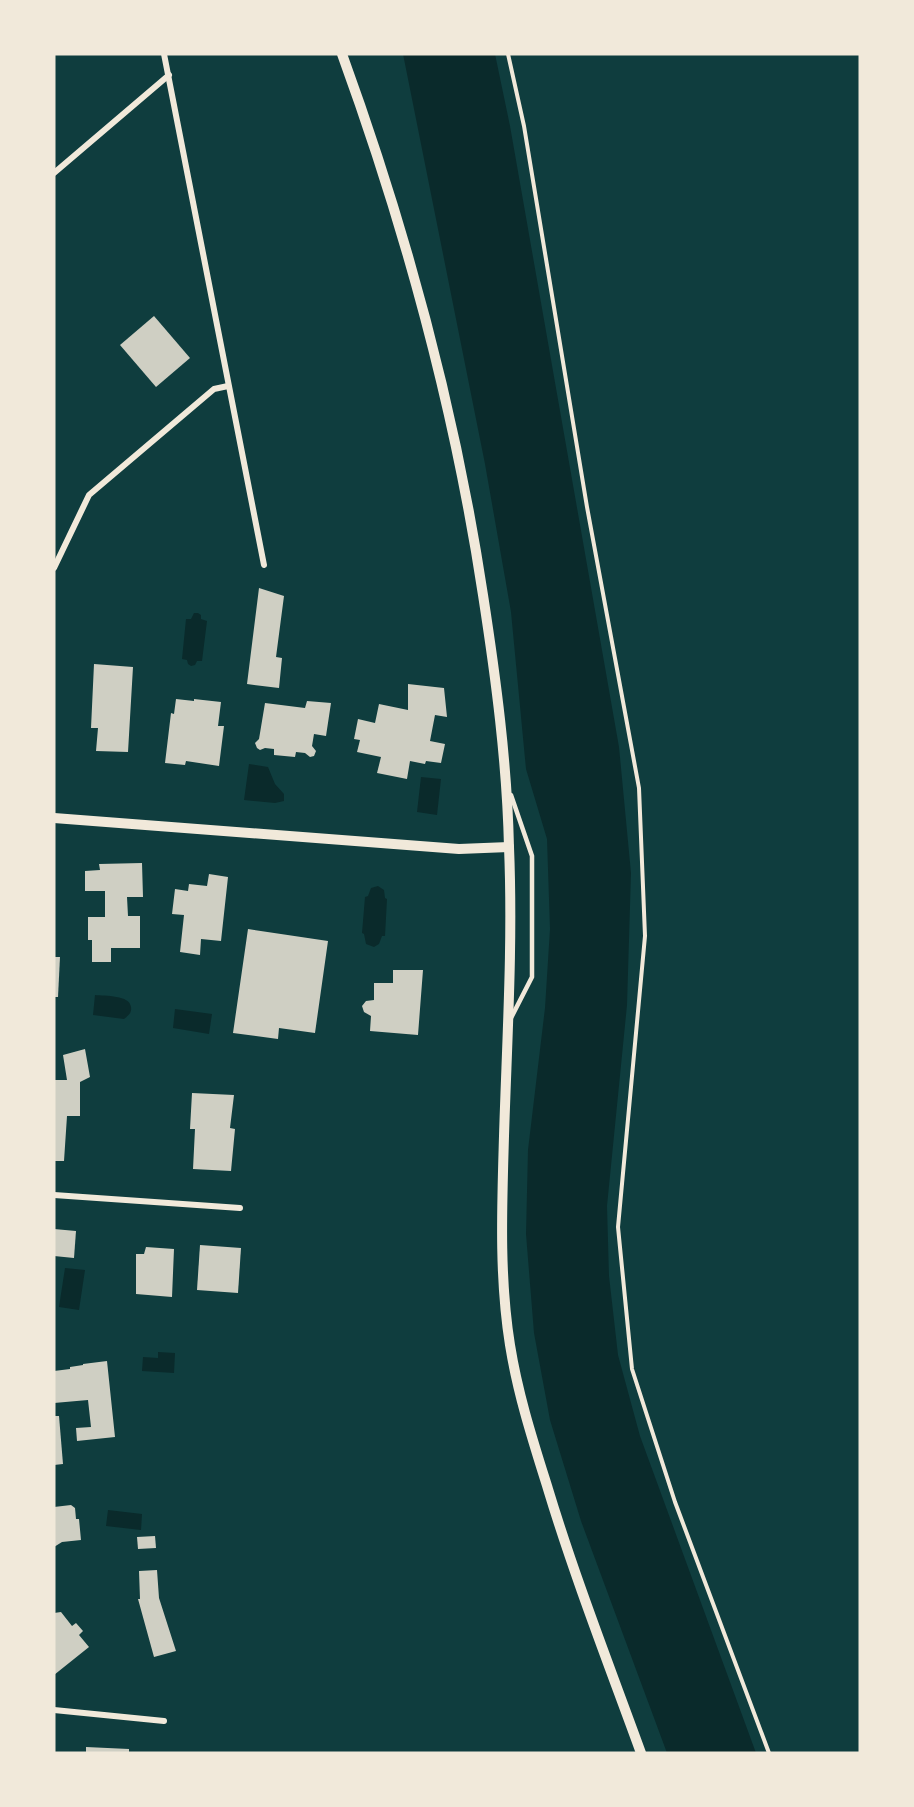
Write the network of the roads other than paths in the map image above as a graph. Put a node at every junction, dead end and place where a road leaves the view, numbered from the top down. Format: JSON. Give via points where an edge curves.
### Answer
{"nodes":[{"id":1,"x":164,"y":54,"type":"edge"},
{"id":2,"x":342,"y":54,"type":"edge"},
{"id":3,"x":169,"y":75,"type":"junction"},
{"id":4,"x":54,"y":173,"type":"edge"},
{"id":5,"x":228,"y":386,"type":"junction"},
{"id":6,"x":264,"y":565,"type":"dead end"},
{"id":7,"x":54,"y":568,"type":"edge"},
{"id":8,"x":506,"y":782,"type":"junction"},
{"id":9,"x":54,"y":818,"type":"edge"},
{"id":10,"x":509,"y":847,"type":"junction"},
{"id":11,"x":508,"y":1023,"type":"junction"},
{"id":12,"x":54,"y":1195,"type":"edge"},
{"id":13,"x":240,"y":1208,"type":"dead end"},
{"id":14,"x":54,"y":1710,"type":"edge"},
{"id":15,"x":164,"y":1721,"type":"dead end"},
{"id":16,"x":641,"y":1753,"type":"edge"}],
"edges":[{"from":1,"to":3,"type":"street"},
{"from":2,"to":8,"type":"street","via":[[406,250],[459,453],[496,675]]},
{"from":3,"to":4,"type":"street"},
{"from":3,"to":5,"type":"street"},
{"from":5,"to":6,"type":"street"},
{"from":5,"to":7,"type":"street","via":[[214,389],[89,495]]},
{"from":8,"to":10,"type":"street"},
{"from":8,"to":11,"type":"lane","via":[[532,856],[532,977]]},
{"from":9,"to":10,"type":"street","via":[[459,849]]},
{"from":10,"to":11,"type":"street"},
{"from":11,"to":16,"type":"street","via":[[501,1209],[503,1294],[510,1346],[521,1402],[571,1564]]},
{"from":12,"to":13,"type":"street"},
{"from":14,"to":15,"type":"street"}]}
